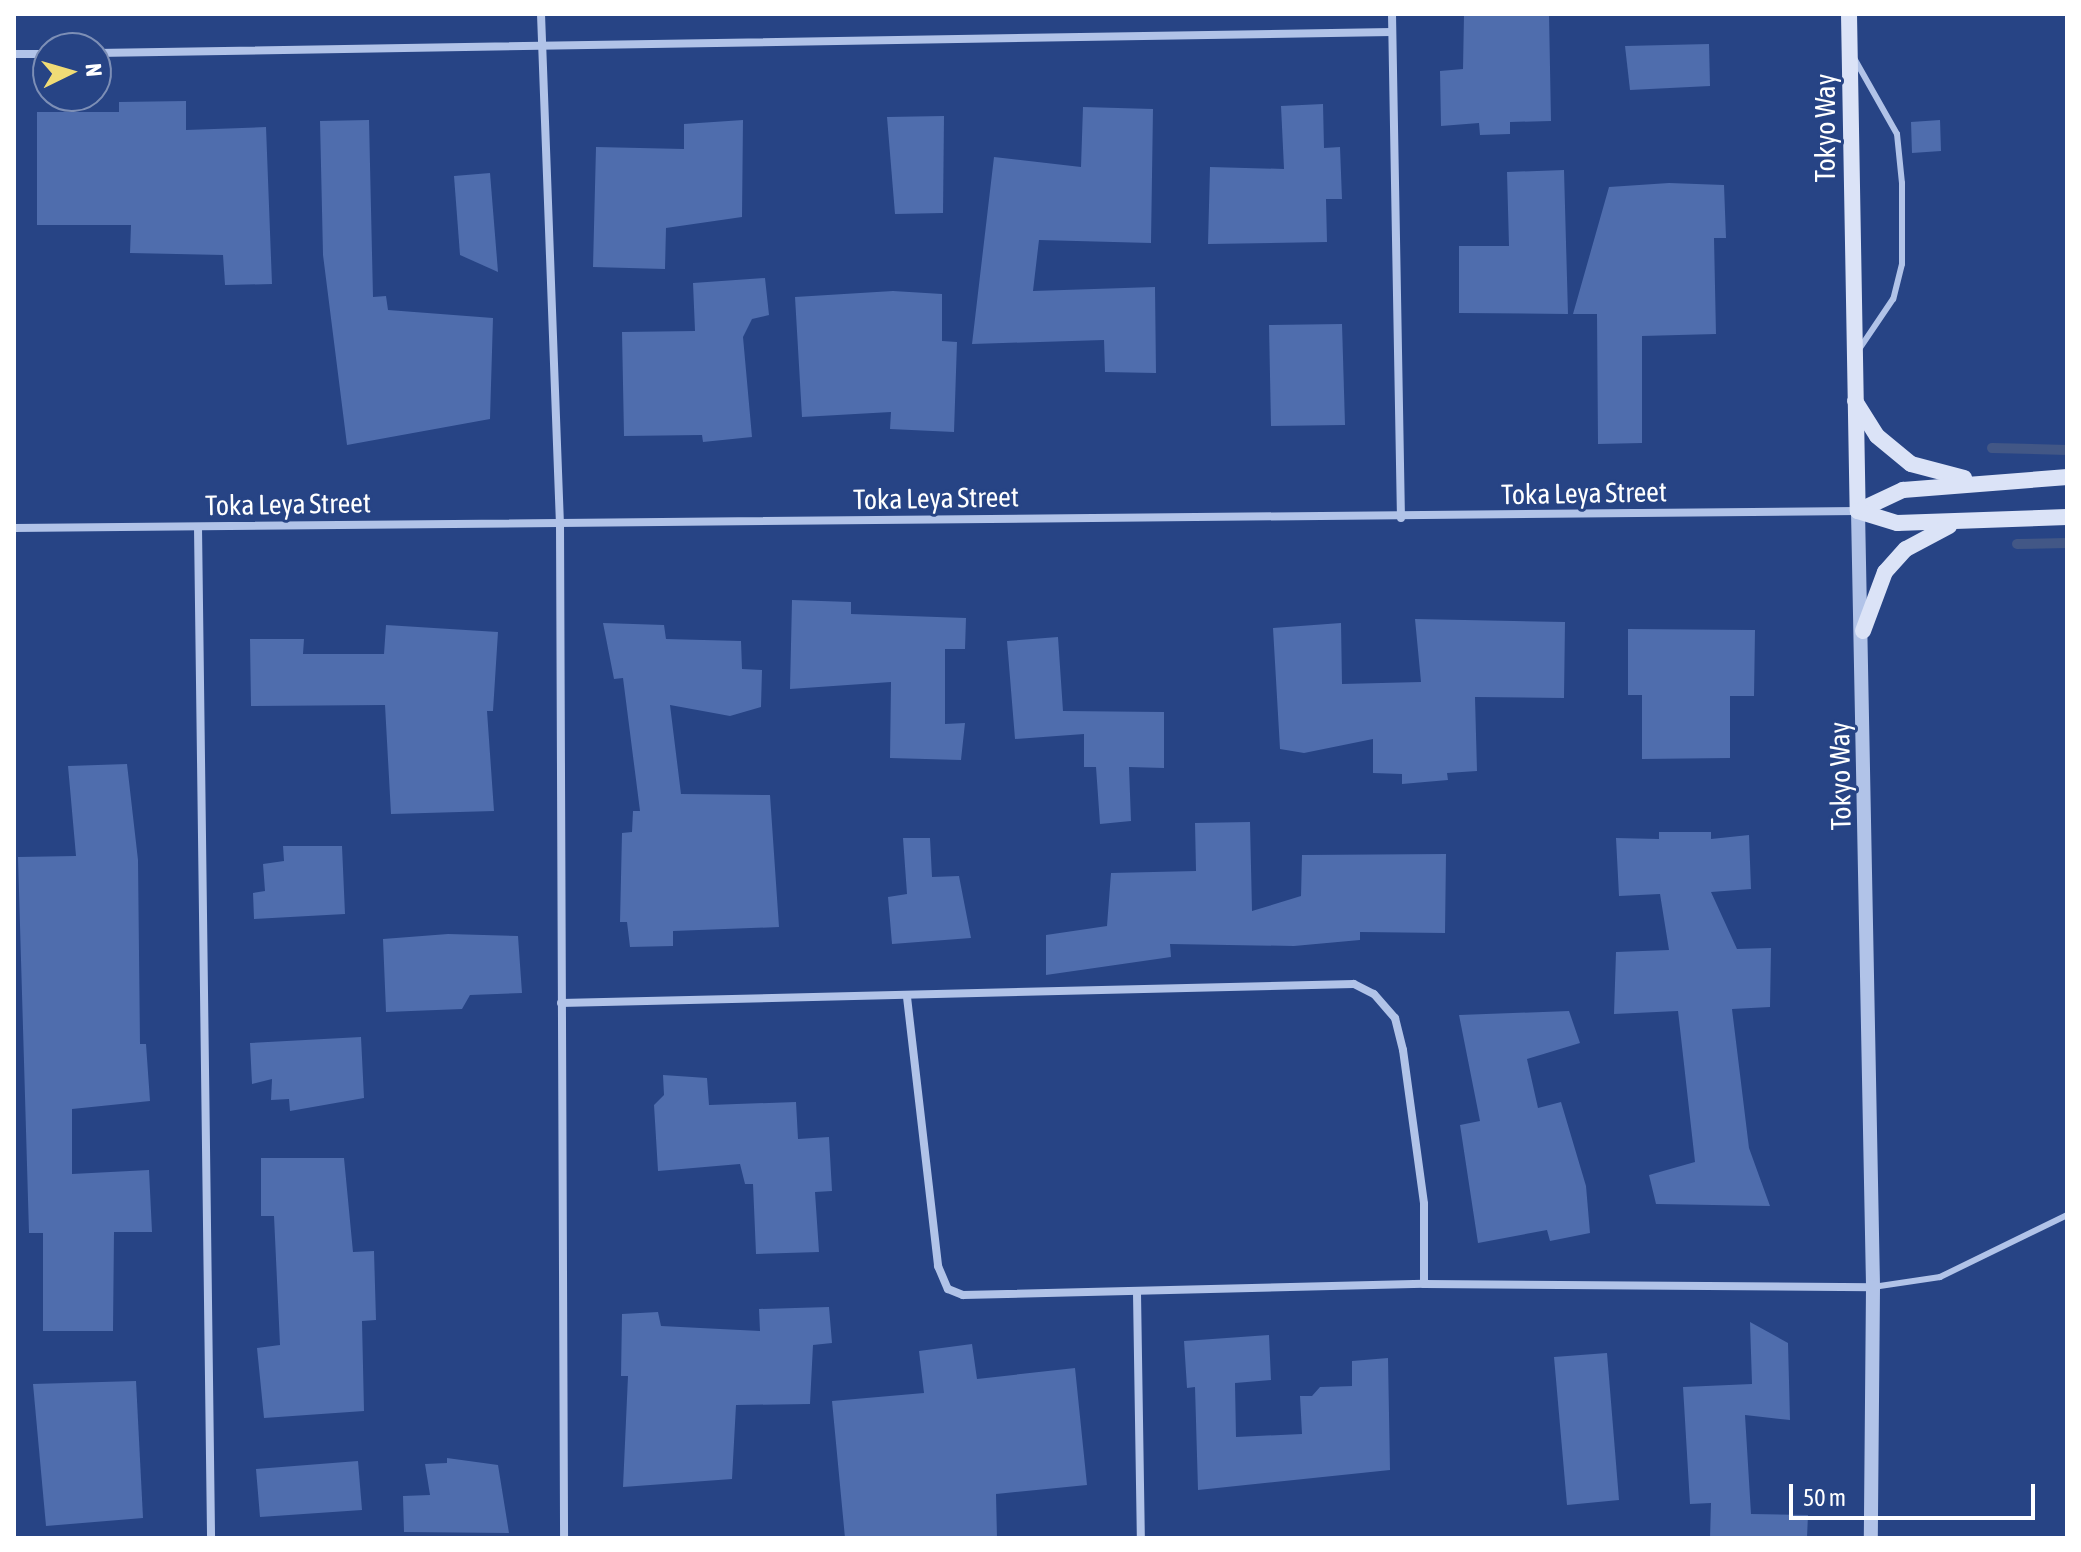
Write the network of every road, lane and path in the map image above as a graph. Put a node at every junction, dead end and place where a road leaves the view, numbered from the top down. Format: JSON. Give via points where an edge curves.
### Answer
{"nodes":[{"id":1,"x":541,"y":14,"type":"edge"},
{"id":2,"x":1392,"y":14,"type":"edge"},
{"id":3,"x":1849,"y":14,"type":"edge"},
{"id":4,"x":1392,"y":32,"type":"junction"},
{"id":5,"x":540,"y":45,"type":"junction"},
{"id":6,"x":1850,"y":52,"type":"junction"},
{"id":7,"x":112,"y":53,"type":"edge"},
{"id":8,"x":1853,"y":357,"type":"junction"},
{"id":9,"x":1854,"y":400,"type":"junction"},
{"id":10,"x":2067,"y":477,"type":"edge"},
{"id":11,"x":1998,"y":479,"type":"junction"},
{"id":12,"x":1858,"y":511,"type":"junction"},
{"id":13,"x":2067,"y":517,"type":"edge"},
{"id":14,"x":1401,"y":518,"type":"junction"},
{"id":15,"x":1962,"y":521,"type":"junction"},
{"id":16,"x":560,"y":524,"type":"junction"},
{"id":17,"x":198,"y":527,"type":"junction"},
{"id":18,"x":14,"y":528,"type":"edge"},
{"id":19,"x":1863,"y":631,"type":"junction"},
{"id":20,"x":907,"y":997,"type":"junction"},
{"id":21,"x":561,"y":1003,"type":"junction"},
{"id":22,"x":2067,"y":1215,"type":"edge"},
{"id":23,"x":1424,"y":1284,"type":"junction"},
{"id":24,"x":1873,"y":1287,"type":"junction"},
{"id":25,"x":1137,"y":1293,"type":"junction"},
{"id":26,"x":211,"y":1538,"type":"edge"},
{"id":27,"x":564,"y":1538,"type":"edge"},
{"id":28,"x":1141,"y":1538,"type":"edge"},
{"id":29,"x":1871,"y":1538,"type":"edge"}],
"edges":[{"from":1,"to":5,"type":"street"},
{"from":2,"to":4,"type":"street"},
{"from":3,"to":6,"type":"main road","name":"Tokyo Way"},
{"from":4,"to":5,"type":"street"},
{"from":4,"to":14,"type":"street"},
{"from":5,"to":7,"type":"street"},
{"from":5,"to":16,"type":"street"},
{"from":6,"to":8,"type":"main road","name":"Tokyo Way"},
{"from":6,"to":8,"type":"lane","via":[[1897,134],[1902,183],[1902,264],[1893,299]]},
{"from":8,"to":9,"type":"main road","name":"Tokyo Way"},
{"from":9,"to":11,"type":"main road","via":[[1877,436],[1911,464],[1953,478]]},
{"from":9,"to":12,"type":"main road","name":"Tokyo Way"},
{"from":10,"to":11,"type":"main road"},
{"from":11,"to":12,"type":"main road","via":[[1903,490]]},
{"from":12,"to":14,"type":"street","name":"Toka Leya Street"},
{"from":12,"to":15,"type":"main road","via":[[1897,523]]},
{"from":12,"to":19,"type":"street","name":"Tokyo Way"},
{"from":13,"to":15,"type":"main road"},
{"from":14,"to":16,"type":"street","name":"Toka Leya Street"},
{"from":15,"to":19,"type":"main road","via":[[1906,549],[1885,572]]},
{"from":16,"to":17,"type":"street","name":"Toka Leya Street"},
{"from":16,"to":21,"type":"street"},
{"from":17,"to":18,"type":"street","name":"Toka Leya Street"},
{"from":17,"to":26,"type":"street"},
{"from":19,"to":24,"type":"street","name":"Tokyo Way"},
{"from":20,"to":21,"type":"street"},
{"from":20,"to":23,"type":"street","via":[[1320,981],[1374,994],[1395,1018],[1403,1050],[1424,1204]]},
{"from":20,"to":25,"type":"street","via":[[938,1266],[948,1289],[995,1296]]},
{"from":21,"to":27,"type":"street"},
{"from":22,"to":24,"type":"lane","via":[[1940,1277]]},
{"from":23,"to":24,"type":"street"},
{"from":23,"to":25,"type":"street"},
{"from":24,"to":29,"type":"street","name":"Tokyo Way"},
{"from":25,"to":28,"type":"street"}]}
